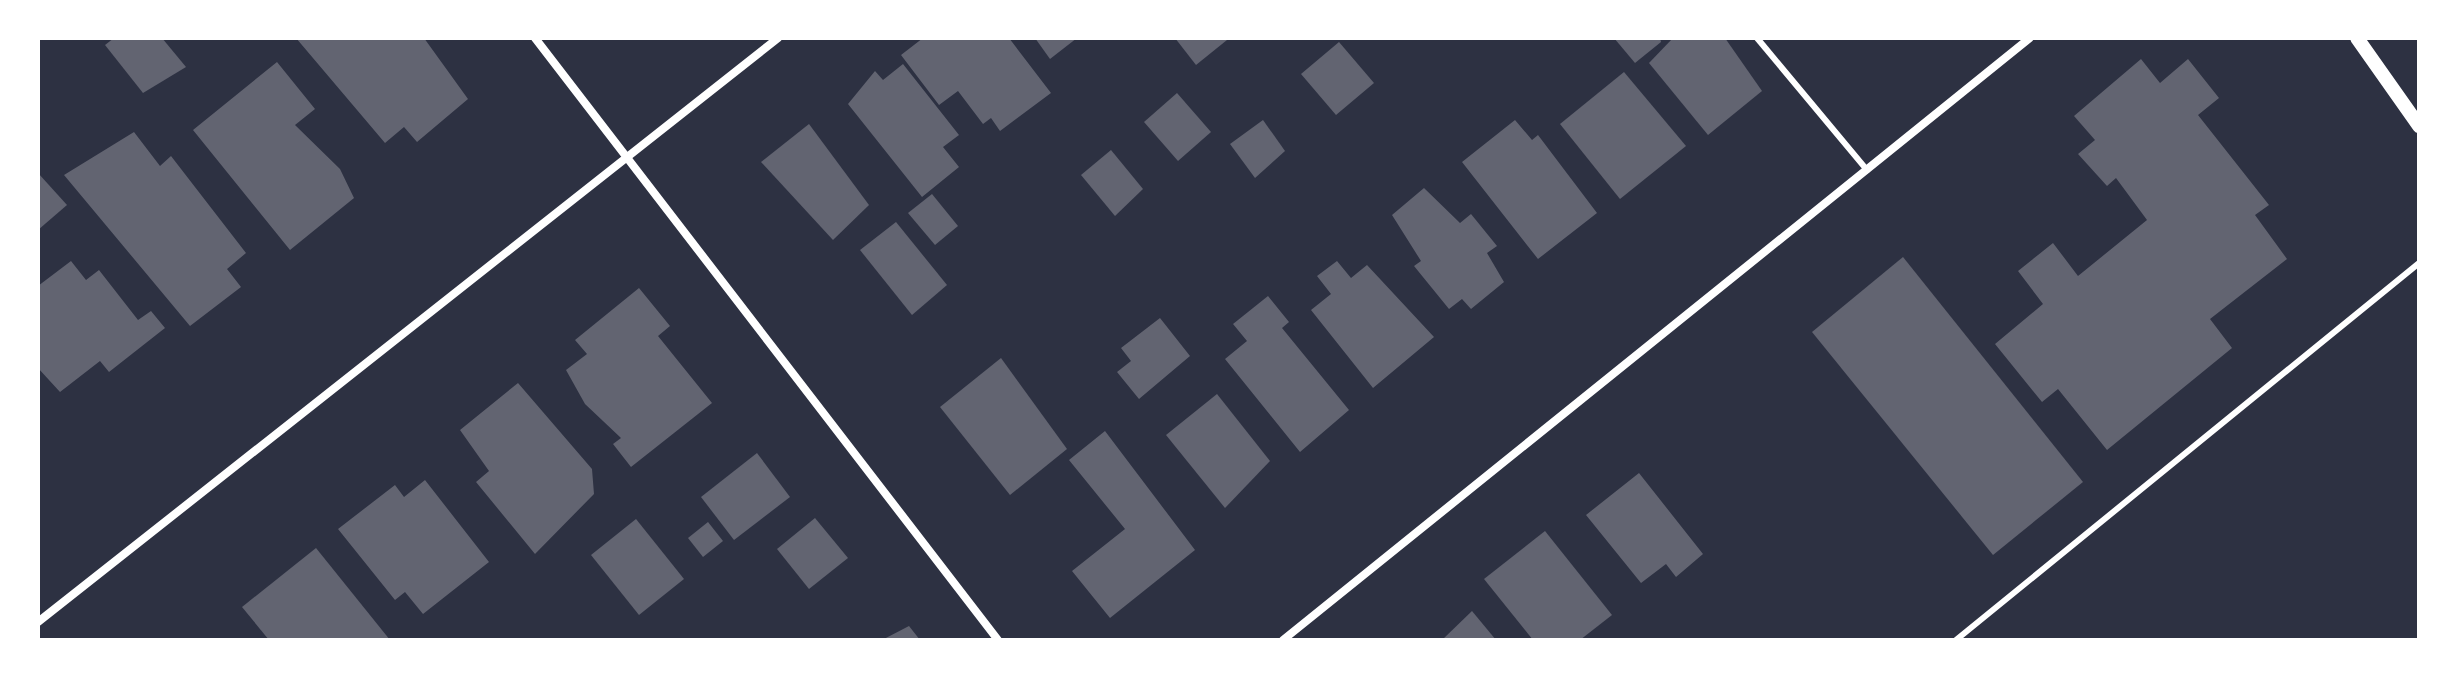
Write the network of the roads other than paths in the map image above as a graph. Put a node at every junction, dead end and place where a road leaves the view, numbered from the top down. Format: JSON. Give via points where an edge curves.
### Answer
{"nodes":[{"id":1,"x":535,"y":38,"type":"edge"},
{"id":2,"x":778,"y":38,"type":"edge"},
{"id":3,"x":1757,"y":38,"type":"edge"},
{"id":4,"x":2030,"y":38,"type":"edge"},
{"id":5,"x":2357,"y":38,"type":"edge"},
{"id":6,"x":2419,"y":126,"type":"edge"},
{"id":7,"x":629,"y":155,"type":"junction"},
{"id":8,"x":1867,"y":170,"type":"junction"},
{"id":9,"x":2419,"y":263,"type":"edge"},
{"id":10,"x":38,"y":622,"type":"edge"},
{"id":11,"x":998,"y":640,"type":"edge"},
{"id":12,"x":1283,"y":640,"type":"edge"},
{"id":13,"x":1956,"y":640,"type":"edge"}],
"edges":[{"from":1,"to":7,"type":"street"},
{"from":2,"to":7,"type":"street"},
{"from":3,"to":8,"type":"lane"},
{"from":4,"to":8,"type":"street"},
{"from":5,"to":6,"type":"street"},
{"from":7,"to":10,"type":"street"},
{"from":7,"to":11,"type":"street"},
{"from":8,"to":12,"type":"street"},
{"from":9,"to":13,"type":"lane"}]}
